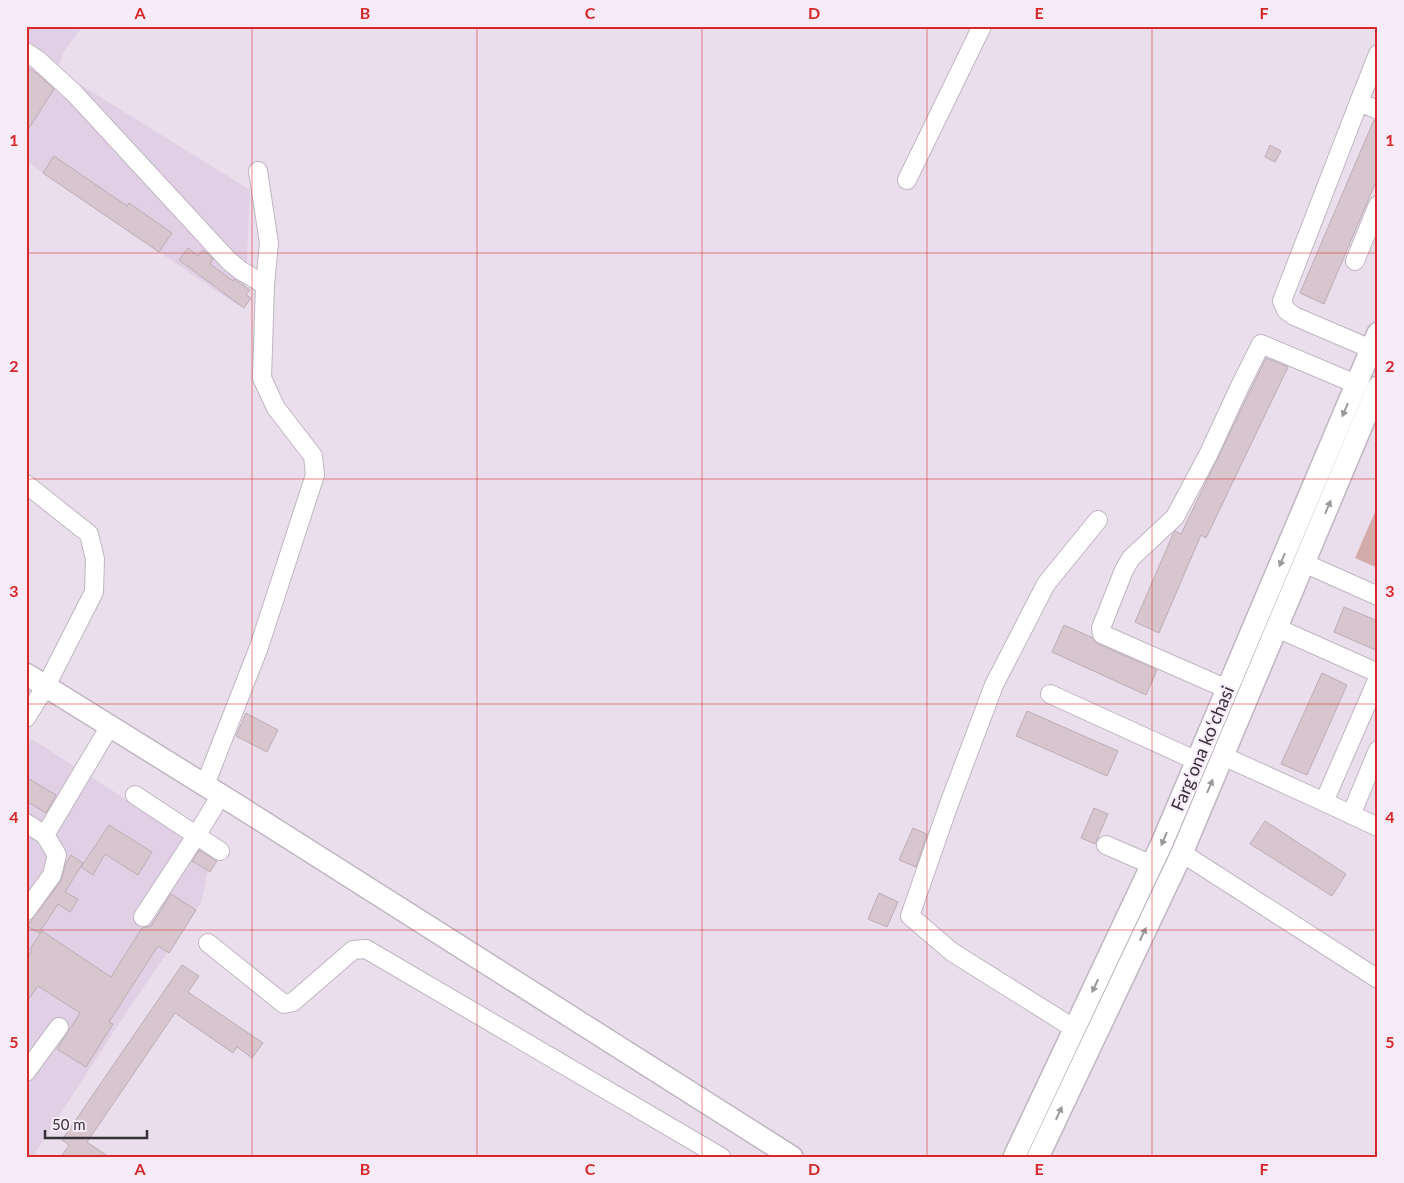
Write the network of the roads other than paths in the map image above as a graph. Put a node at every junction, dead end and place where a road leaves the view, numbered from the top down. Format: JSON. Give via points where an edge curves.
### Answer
{"nodes":[{"id":1,"x":982,"y":26,"type":"edge"},
{"id":2,"x":26,"y":52,"type":"edge"},
{"id":3,"x":1378,"y":54,"type":"edge"},
{"id":4,"x":1359,"y":102,"type":"junction"},
{"id":5,"x":1378,"y":110,"type":"edge"},
{"id":6,"x":258,"y":171,"type":"dead end"},
{"id":7,"x":907,"y":180,"type":"dead end"},
{"id":8,"x":1378,"y":205,"type":"edge"},
{"id":9,"x":1355,"y":261,"type":"dead end"},
{"id":10,"x":265,"y":285,"type":"junction"},
{"id":11,"x":1374,"y":341,"type":"edge"},
{"id":12,"x":1356,"y":384,"type":"junction"},
{"id":13,"x":1378,"y":386,"type":"edge"},
{"id":14,"x":26,"y":484,"type":"edge"},
{"id":15,"x":1098,"y":520,"type":"dead end"},
{"id":16,"x":1304,"y":563,"type":"junction"},
{"id":17,"x":1378,"y":596,"type":"edge"},
{"id":18,"x":1277,"y":628,"type":"junction"},
{"id":19,"x":1378,"y":673,"type":"edge"},
{"id":20,"x":1378,"y":678,"type":"edge"},
{"id":21,"x":33,"y":682,"type":"edge"},
{"id":22,"x":1227,"y":689,"type":"junction"},
{"id":23,"x":1050,"y":694,"type":"dead end"},
{"id":24,"x":26,"y":718,"type":"edge"},
{"id":25,"x":110,"y":726,"type":"junction"},
{"id":26,"x":1378,"y":750,"type":"edge"},
{"id":27,"x":1223,"y":756,"type":"junction"},
{"id":28,"x":1197,"y":761,"type":"junction"},
{"id":29,"x":213,"y":790,"type":"junction"},
{"id":30,"x":135,"y":795,"type":"dead end"},
{"id":31,"x":1320,"y":800,"type":"junction"},
{"id":32,"x":1350,"y":815,"type":"junction"},
{"id":33,"x":26,"y":824,"type":"edge"},
{"id":34,"x":1378,"y":827,"type":"edge"},
{"id":35,"x":45,"y":834,"type":"junction"},
{"id":36,"x":196,"y":836,"type":"junction"},
{"id":37,"x":1106,"y":845,"type":"dead end"},
{"id":38,"x":220,"y":851,"type":"dead end"},
{"id":39,"x":1182,"y":853,"type":"junction"},
{"id":40,"x":1152,"y":866,"type":"junction"},
{"id":41,"x":26,"y":911,"type":"edge"},
{"id":42,"x":143,"y":917,"type":"dead end"},
{"id":43,"x":208,"y":943,"type":"dead end"},
{"id":44,"x":1378,"y":979,"type":"edge"},
{"id":45,"x":59,"y":1027,"type":"dead end"},
{"id":46,"x":1075,"y":1029,"type":"junction"},
{"id":47,"x":26,"y":1072,"type":"edge"},
{"id":48,"x":785,"y":1153,"type":"edge"},
{"id":49,"x":720,"y":1157,"type":"edge"},
{"id":50,"x":1014,"y":1157,"type":"edge"},
{"id":51,"x":1038,"y":1157,"type":"edge"}],
"edges":[{"from":1,"to":7,"type":"street"},
{"from":2,"to":10,"type":"street","via":[[74,93],[229,261]]},
{"from":3,"to":4,"type":"street"},
{"from":4,"to":5,"type":"street"},
{"from":4,"to":11,"type":"street","via":[[1282,300],[1286,310],[1294,316]]},
{"from":6,"to":10,"type":"street","via":[[268,243]]},
{"from":8,"to":9,"type":"street"},
{"from":10,"to":29,"type":"street","via":[[262,378],[276,408],[313,456],[315,476]]},
{"from":11,"to":12,"type":"main road","name":"Fargʻona koʻchasi"},
{"from":12,"to":22,"type":"main road","name":"Fargʻona koʻchasi","one_way":true},
{"from":12,"to":22,"type":"street","via":[[1261,344],[1175,517],[1130,558],[1124,570],[1101,628],[1102,634]]},
{"from":16,"to":13,"type":"main road","name":"Fargʻona koʻchasi","one_way":true},
{"from":14,"to":21,"type":"street","via":[[90,534],[95,559],[94,592]]},
{"from":15,"to":46,"type":"street","via":[[1046,584],[994,685],[910,916],[952,952]]},
{"from":16,"to":17,"type":"street"},
{"from":16,"to":18,"type":"main road","name":"Fargʻona koʻchasi"},
{"from":18,"to":19,"type":"street"},
{"from":18,"to":27,"type":"main road","name":"Fargʻona koʻchasi"},
{"from":20,"to":31,"type":"street","via":[[1327,795]]},
{"from":21,"to":24,"type":"street"},
{"from":21,"to":25,"type":"main road"},
{"from":22,"to":28,"type":"main road","name":"Fargʻona koʻchasi"},
{"from":23,"to":28,"type":"street"},
{"from":25,"to":29,"type":"main road"},
{"from":25,"to":35,"type":"street"},
{"from":26,"to":32,"type":"street"},
{"from":27,"to":31,"type":"street"},
{"from":39,"to":27,"type":"main road","name":"Fargʻona koʻchasi","one_way":true},
{"from":28,"to":40,"type":"main road","name":"Fargʻona koʻchasi","one_way":true},
{"from":29,"to":36,"type":"street"},
{"from":29,"to":48,"type":"main road"},
{"from":30,"to":36,"type":"street"},
{"from":31,"to":32,"type":"street"},
{"from":32,"to":34,"type":"street"},
{"from":33,"to":35,"type":"street"},
{"from":35,"to":41,"type":"street","via":[[57,854],[52,875]]},
{"from":36,"to":38,"type":"street"},
{"from":36,"to":42,"type":"street"},
{"from":37,"to":40,"type":"street"},
{"from":39,"to":44,"type":"street"},
{"from":51,"to":39,"type":"main road","name":"Fargʻona koʻchasi","one_way":true},
{"from":40,"to":46,"type":"main road","name":"Fargʻona koʻchasi","one_way":true},
{"from":43,"to":49,"type":"street","via":[[284,1004],[293,1002],[353,950],[366,949]]},
{"from":45,"to":47,"type":"street"},
{"from":46,"to":50,"type":"main road","name":"Fargʻona koʻchasi"}]}
